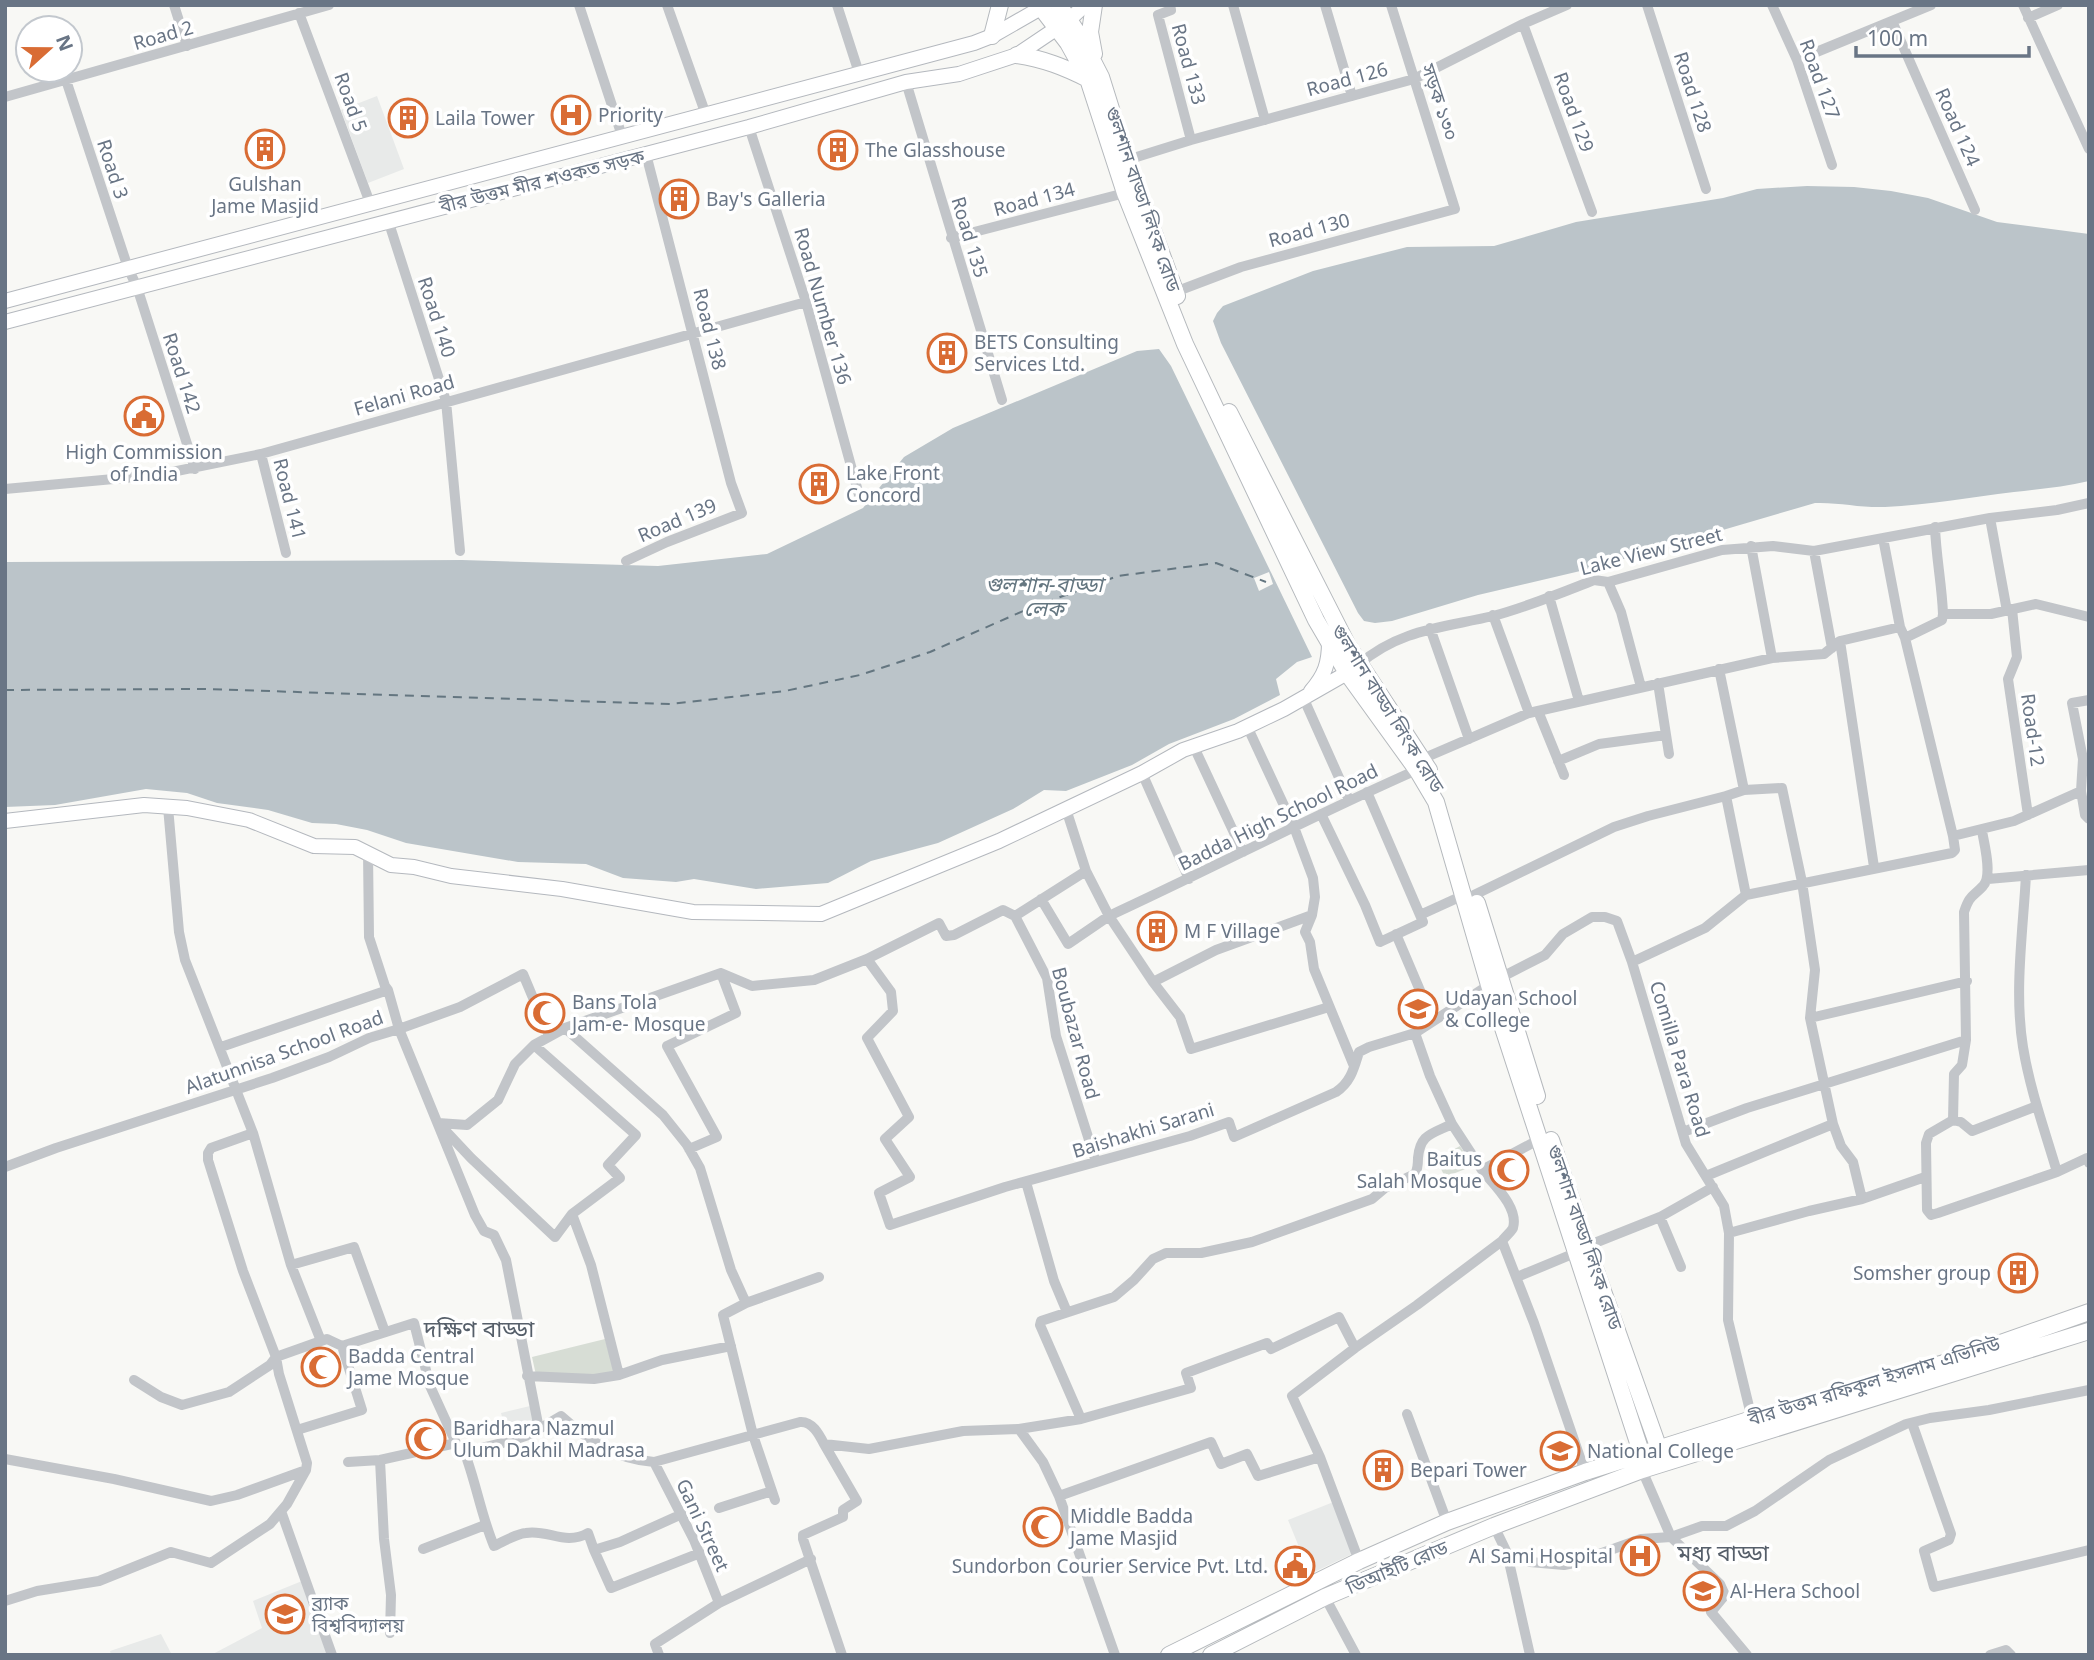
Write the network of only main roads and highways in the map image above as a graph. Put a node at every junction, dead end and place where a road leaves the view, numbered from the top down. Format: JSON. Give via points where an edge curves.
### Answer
{"nodes":[{"id":1,"x":1000,"y":5,"type":"edge"},
{"id":2,"x":1059,"y":5,"type":"edge"},
{"id":3,"x":1085,"y":5,"type":"edge"},
{"id":4,"x":1094,"y":5,"type":"edge"},
{"id":5,"x":1042,"y":6,"type":"edge"},
{"id":6,"x":1063,"y":24,"type":"junction"},
{"id":7,"x":992,"y":36,"type":"junction"},
{"id":8,"x":1017,"y":55,"type":"junction"},
{"id":9,"x":1092,"y":73,"type":"junction"},
{"id":10,"x":622,"y":136,"type":"junction"},
{"id":11,"x":646,"y":154,"type":"junction"},
{"id":12,"x":5,"y":301,"type":"edge"},
{"id":13,"x":5,"y":322,"type":"edge"},
{"id":14,"x":1329,"y":642,"type":"junction"},
{"id":15,"x":1353,"y":668,"type":"junction"},
{"id":16,"x":1305,"y":696,"type":"junction"},
{"id":17,"x":5,"y":821,"type":"edge"},
{"id":18,"x":1495,"y":981,"type":"junction"},
{"id":19,"x":1581,"y":1250,"type":"junction"},
{"id":20,"x":2089,"y":1312,"type":"edge"},
{"id":21,"x":2089,"y":1331,"type":"edge"},
{"id":22,"x":1663,"y":1455,"type":"junction"},
{"id":23,"x":1642,"y":1462,"type":"junction"},
{"id":24,"x":1489,"y":1506,"type":"junction"},
{"id":25,"x":1496,"y":1525,"type":"junction"},
{"id":26,"x":1169,"y":1655,"type":"edge"},
{"id":27,"x":1211,"y":1655,"type":"edge"}],
"edges":[{"from":1,"to":7,"type":"main road"},
{"from":2,"to":6,"type":"main road"},
{"from":3,"to":6,"type":"main road","name":"বীর উত্তম মীর শওকত সড়ক"},
{"from":4,"to":9,"type":"main road"},
{"from":5,"to":6,"type":"main road"},
{"from":5,"to":7,"type":"main road","name":"বীর উত্তম মীর শওকত সড়ক"},
{"from":6,"to":8,"type":"main road","name":"বীর উত্তম মীর শওকত সড়ক"},
{"from":6,"to":9,"type":"main road","via":[[1068,43]]},
{"from":7,"to":10,"type":"main road","name":"বীর উত্তম মীর শওকত সড়ক"},
{"from":8,"to":9,"type":"main road"},
{"from":8,"to":11,"type":"main road","name":"বীর উত্তম মীর শওকত সড়ক"},
{"from":9,"to":14,"type":"main road","name":"গুলশান বাড্ডা লিংক রোড","via":[[1125,193],[1186,346]]},
{"from":9,"to":15,"type":"main road","name":"গুলশান বাড্ডা লিংক রোড","via":[[1193,340]]},
{"from":10,"to":11,"type":"main road"},
{"from":10,"to":12,"type":"main road","name":"বীর উত্তম মীর শওকত সড়ক"},
{"from":11,"to":13,"type":"main road","name":"বীর উত্তম মীর শওকত সড়ক"},
{"from":14,"to":15,"type":"main road","name":"গুলশান বাড্ডা লিংক রোড"},
{"from":14,"to":16,"type":"main road","via":[[1329,664]]},
{"from":15,"to":16,"type":"main road"},
{"from":15,"to":18,"type":"main road","name":"গুলশান বাড্ডা লিংক রোড","via":[[1422,765]]},
{"from":16,"to":17,"type":"main road","via":[[999,841],[821,915],[693,912],[451,876],[391,865],[355,847],[313,846],[249,820],[207,811],[144,805]]},
{"from":18,"to":19,"type":"main road","name":"গুলশান বাড্ডা লিংক রোড"},
{"from":18,"to":19,"type":"main road","name":"গুলশান বাড্ডা লিংক রোড","via":[[1540,1139]]},
{"from":19,"to":22,"type":"main road","name":"গুলশান বাড্ডা লিংক রোড"},
{"from":19,"to":23,"type":"main road","name":"গুলশান বাড্ডা লিংক রোড"},
{"from":20,"to":22,"type":"main road","name":"বীর উত্তম রফিকুল ইসলাম এভিনিউ","via":[[1941,1364],[1752,1419]]},
{"from":21,"to":22,"type":"main road","name":"বীর উত্তম রফিকুল ইসলাম এভিনিউ"},
{"from":22,"to":23,"type":"main road","name":"ডিআইটি রোড"},
{"from":23,"to":24,"type":"main road","via":[[1585,1472]]},
{"from":23,"to":25,"type":"main road","name":"ডিআইটি রোড"},
{"from":24,"to":25,"type":"main road"},
{"from":24,"to":26,"type":"main road","via":[[1359,1561]]},
{"from":25,"to":27,"type":"main road","name":"ডিআইটি রোড","via":[[1325,1597]]}]}
